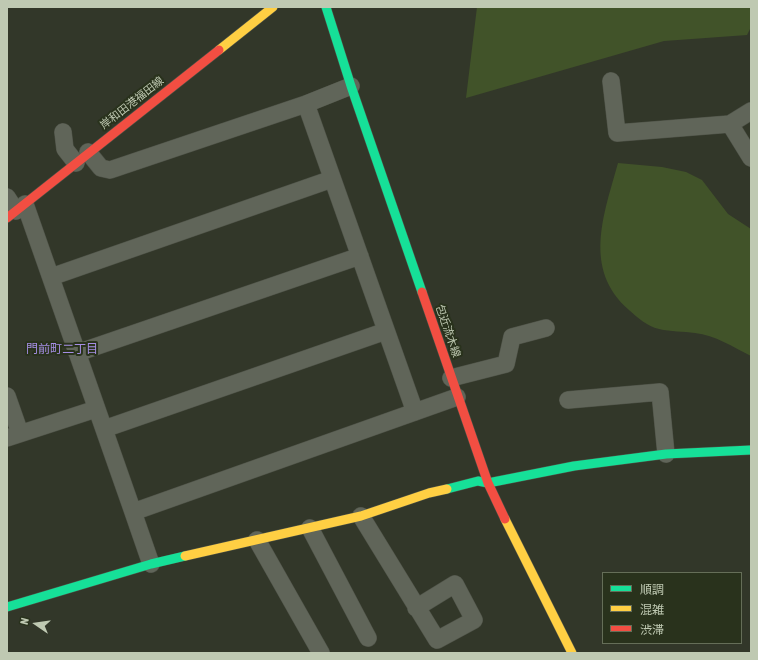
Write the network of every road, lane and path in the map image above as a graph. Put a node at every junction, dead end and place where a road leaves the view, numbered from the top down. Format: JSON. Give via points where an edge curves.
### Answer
{"nodes":[{"id":1,"x":273,"y":7,"type":"edge"},
{"id":2,"x":326,"y":7,"type":"edge"},
{"id":3,"x":611,"y":81,"type":"dead end"},
{"id":4,"x":351,"y":86,"type":"junction"},
{"id":5,"x":306,"y":104,"type":"junction"},
{"id":6,"x":751,"y":111,"type":"edge"},
{"id":7,"x":730,"y":124,"type":"junction"},
{"id":8,"x":63,"y":132,"type":"dead end"},
{"id":9,"x":82,"y":158,"type":"junction"},
{"id":10,"x":751,"y":158,"type":"edge"},
{"id":11,"x":332,"y":179,"type":"junction"},
{"id":12,"x":14,"y":207,"type":"edge"},
{"id":13,"x":360,"y":256,"type":"junction"},
{"id":14,"x":51,"y":277,"type":"junction"},
{"id":15,"x":546,"y":328,"type":"dead end"},
{"id":16,"x":386,"y":331,"type":"junction"},
{"id":17,"x":77,"y":353,"type":"junction"},
{"id":18,"x":451,"y":378,"type":"junction"},
{"id":19,"x":7,"y":396,"type":"edge"},
{"id":20,"x":458,"y":397,"type":"junction"},
{"id":21,"x":568,"y":400,"type":"dead end"},
{"id":22,"x":96,"y":409,"type":"junction"},
{"id":23,"x":415,"y":412,"type":"junction"},
{"id":24,"x":104,"y":429,"type":"junction"},
{"id":25,"x":14,"y":436,"type":"edge"},
{"id":26,"x":751,"y":450,"type":"edge"},
{"id":27,"x":666,"y":454,"type":"junction"},
{"id":28,"x":488,"y":483,"type":"junction"},
{"id":29,"x":133,"y":512,"type":"junction"},
{"id":30,"x":361,"y":516,"type":"junction"},
{"id":31,"x":310,"y":528,"type":"junction"},
{"id":32,"x":257,"y":540,"type":"junction"},
{"id":33,"x":151,"y":564,"type":"junction"},
{"id":34,"x":7,"y":607,"type":"edge"},
{"id":35,"x":416,"y":608,"type":"dead end"},
{"id":36,"x":368,"y":638,"type":"dead end"},
{"id":37,"x":321,"y":653,"type":"edge"},
{"id":38,"x":572,"y":653,"type":"edge"}],
"edges":[{"from":1,"to":9,"type":"street","name":"岸和田港福田線"},
{"from":2,"to":4,"type":"street","name":"包近流木線"},
{"from":3,"to":7,"type":"street","via":[[617,133]]},
{"from":4,"to":5,"type":"street"},
{"from":4,"to":18,"type":"street","name":"包近流木線"},
{"from":5,"to":9,"type":"street","via":[[110,170]]},
{"from":5,"to":11,"type":"street"},
{"from":6,"to":7,"type":"street"},
{"from":7,"to":10,"type":"street"},
{"from":8,"to":9,"type":"street","via":[[65,149]]},
{"from":9,"to":12,"type":"street","name":"岸和田港福田線"},
{"from":11,"to":13,"type":"street"},
{"from":11,"to":14,"type":"street"},
{"from":12,"to":14,"type":"street"},
{"from":13,"to":16,"type":"street"},
{"from":13,"to":17,"type":"street"},
{"from":14,"to":17,"type":"street"},
{"from":15,"to":18,"type":"street","via":[[512,337],[506,364]]},
{"from":16,"to":23,"type":"street"},
{"from":16,"to":24,"type":"street"},
{"from":17,"to":22,"type":"street"},
{"from":18,"to":20,"type":"street","name":"包近流木線"},
{"from":19,"to":25,"type":"street"},
{"from":20,"to":23,"type":"street"},
{"from":20,"to":28,"type":"street","name":"包近流木線"},
{"from":21,"to":27,"type":"street","via":[[660,392]]},
{"from":22,"to":24,"type":"street"},
{"from":22,"to":25,"type":"street"},
{"from":23,"to":29,"type":"street"},
{"from":24,"to":29,"type":"street"},
{"from":26,"to":27,"type":"street"},
{"from":27,"to":28,"type":"street","via":[[574,466]]},
{"from":28,"to":30,"type":"street","via":[[478,481],[429,493]]},
{"from":28,"to":38,"type":"street","name":"包近流木線"},
{"from":29,"to":33,"type":"street"},
{"from":30,"to":31,"type":"street"},
{"from":30,"to":35,"type":"street"},
{"from":31,"to":32,"type":"street"},
{"from":31,"to":36,"type":"street"},
{"from":32,"to":33,"type":"street"},
{"from":32,"to":37,"type":"street"},
{"from":33,"to":34,"type":"street"}]}
